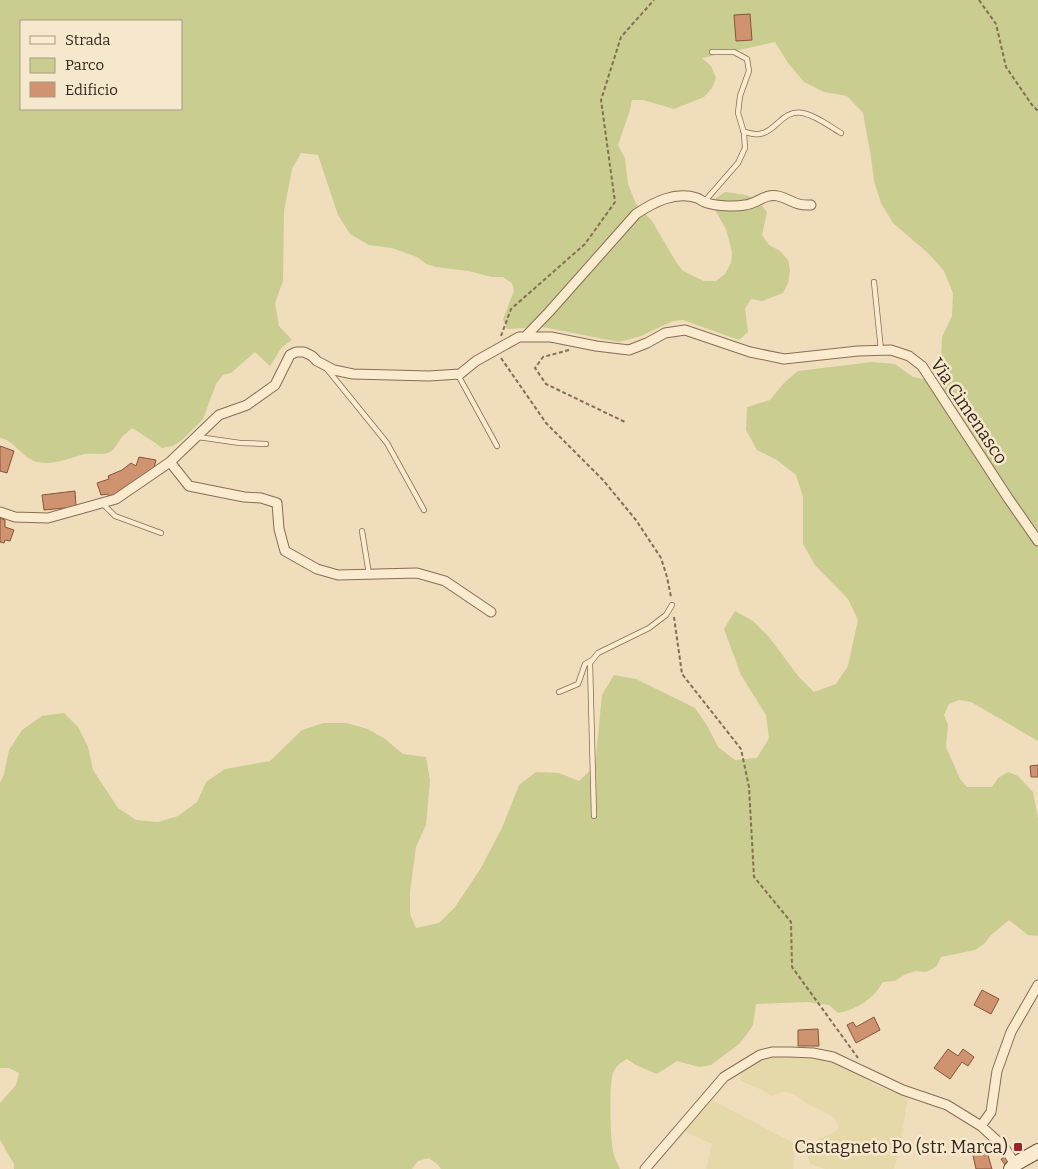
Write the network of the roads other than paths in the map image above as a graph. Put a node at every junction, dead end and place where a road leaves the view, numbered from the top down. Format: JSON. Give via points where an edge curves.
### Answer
{"nodes":[{"id":1,"x":712,"y":52,"type":"dead end"},
{"id":2,"x":743,"y":131,"type":"junction"},
{"id":3,"x":841,"y":133,"type":"dead end"},
{"id":4,"x":704,"y":202,"type":"junction"},
{"id":5,"x":811,"y":205,"type":"dead end"},
{"id":6,"x":874,"y":282,"type":"dead end"},
{"id":7,"x":525,"y":337,"type":"junction"},
{"id":8,"x":881,"y":350,"type":"junction"},
{"id":9,"x":325,"y":366,"type":"junction"},
{"id":10,"x":457,"y":374,"type":"junction"},
{"id":11,"x":197,"y":437,"type":"junction"},
{"id":12,"x":266,"y":444,"type":"dead end"},
{"id":13,"x":497,"y":446,"type":"dead end"},
{"id":14,"x":170,"y":462,"type":"junction"},
{"id":15,"x":102,"y":503,"type":"junction"},
{"id":16,"x":424,"y":510,"type":"dead end"},
{"id":17,"x":0,"y":512,"type":"edge"},
{"id":18,"x":362,"y":531,"type":"dead end"},
{"id":19,"x":161,"y":533,"type":"dead end"},
{"id":20,"x":1038,"y":541,"type":"edge"},
{"id":21,"x":370,"y":574,"type":"junction"},
{"id":22,"x":672,"y":605,"type":"road end"},
{"id":23,"x":491,"y":612,"type":"dead end"},
{"id":24,"x":595,"y":658,"type":"junction"},
{"id":25,"x":559,"y":692,"type":"dead end"},
{"id":26,"x":594,"y":816,"type":"dead end"},
{"id":27,"x":1038,"y":985,"type":"edge"},
{"id":28,"x":981,"y":1126,"type":"junction"},
{"id":29,"x":1038,"y":1150,"type":"edge"},
{"id":30,"x":1013,"y":1166,"type":"edge"},
{"id":31,"x":646,"y":1169,"type":"edge"}],
"edges":[{"from":1,"to":2,"type":"lane","via":[[734,52],[747,59],[749,72],[738,113]]},
{"from":2,"to":3,"type":"lane","via":[[759,135],[790,114],[802,113]]},
{"from":2,"to":4,"type":"lane","via":[[745,148],[738,163]]},
{"from":4,"to":5,"type":"street","via":[[747,205],[765,196],[777,196],[795,204]]},
{"from":4,"to":7,"type":"street","via":[[698,198],[672,196],[650,204],[636,214]]},
{"from":6,"to":8,"type":"lane"},
{"from":7,"to":8,"type":"street","name":"Via Cimenasco","via":[[552,337],[629,350],[665,333],[684,330],[750,352],[784,358]]},
{"from":7,"to":10,"type":"street","name":"Via Cimenasco","via":[[519,336]]},
{"from":8,"to":20,"type":"street","name":"Via Cimenasco","via":[[909,356],[922,366]]},
{"from":9,"to":10,"type":"street","name":"Via Cimenasco","via":[[353,374]]},
{"from":9,"to":11,"type":"street","name":"Via Cimenasco","via":[[304,352],[290,355],[274,385],[246,405],[219,415]]},
{"from":9,"to":16,"type":"lane","via":[[386,442]]},
{"from":10,"to":13,"type":"lane"},
{"from":11,"to":12,"type":"lane"},
{"from":11,"to":14,"type":"street","name":"Via Cimenasco"},
{"from":14,"to":15,"type":"street","name":"Via Cimenasco","via":[[116,499]]},
{"from":14,"to":21,"type":"street","via":[[189,486],[276,503],[285,551],[299,560],[338,575]]},
{"from":15,"to":17,"type":"street","name":"Via Cimenasco","via":[[48,518],[15,517]]},
{"from":15,"to":19,"type":"lane","via":[[115,516]]},
{"from":18,"to":21,"type":"lane"},
{"from":21,"to":23,"type":"street","via":[[417,573],[446,581]]},
{"from":22,"to":24,"type":"lane","via":[[666,615],[649,628],[598,653]]},
{"from":24,"to":25,"type":"lane","via":[[585,664],[578,684]]},
{"from":24,"to":26,"type":"lane","via":[[590,664]]},
{"from":27,"to":28,"type":"street","via":[[1010,1032],[997,1071],[991,1112]]},
{"from":28,"to":30,"type":"street","via":[[1004,1147]]},
{"from":28,"to":31,"type":"street","via":[[947,1105],[903,1090],[833,1057],[772,1052],[760,1055],[724,1077]]},
{"from":29,"to":30,"type":"street"}]}
